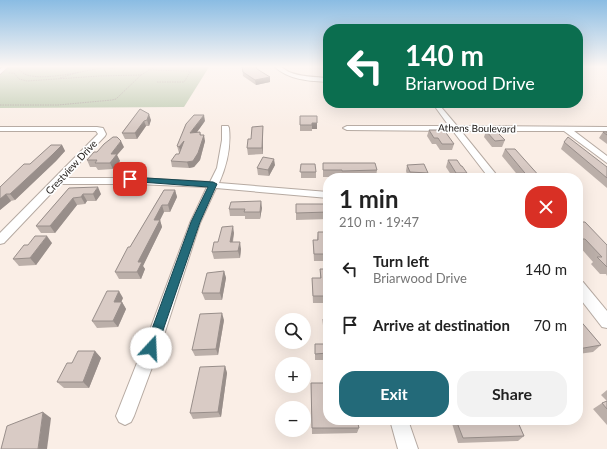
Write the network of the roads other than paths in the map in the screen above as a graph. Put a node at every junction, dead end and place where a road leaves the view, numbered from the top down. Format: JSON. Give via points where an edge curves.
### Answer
{"nodes":[{"id":1,"x":439,"y":108,"type":"dead end"},
{"id":2,"x":225,"y":128,"type":"dead end"},
{"id":3,"x":347,"y":128,"type":"dead end"},
{"id":4,"x":456,"y":128,"type":"junction"},
{"id":5,"x":0,"y":129,"type":"edge"},
{"id":6,"x":566,"y":129,"type":"junction"},
{"id":7,"x":607,"y":129,"type":"edge"},
{"id":8,"x":607,"y":160,"type":"edge"},
{"id":9,"x":490,"y":173,"type":"edge"},
{"id":10,"x":59,"y":181,"type":"junction"},
{"id":11,"x":213,"y":184,"type":"junction"},
{"id":12,"x":323,"y":195,"type":"edge"},
{"id":13,"x":0,"y":240,"type":"edge"},
{"id":14,"x":583,"y":292,"type":"edge"},
{"id":15,"x":607,"y":322,"type":"edge"},
{"id":16,"x":125,"y":416,"type":"dead end"},
{"id":17,"x":401,"y":425,"type":"edge"},
{"id":18,"x":408,"y":449,"type":"edge"}],
"edges":[{"from":1,"to":4,"type":"street"},
{"from":2,"to":11,"type":"street","via":[[226,140],[221,168]]},
{"from":3,"to":4,"type":"street","name":"Athens Boulevard"},
{"from":4,"to":6,"type":"street","name":"Athens Boulevard"},
{"from":4,"to":9,"type":"street"},
{"from":5,"to":10,"type":"street","name":"Crestview Drive","via":[[100,130],[102,134]]},
{"from":6,"to":7,"type":"street","name":"Athens Boulevard"},
{"from":6,"to":8,"type":"street"},
{"from":10,"to":11,"type":"street","via":[[130,179]]},
{"from":10,"to":13,"type":"street","name":"Crestview Drive"},
{"from":11,"to":12,"type":"street","via":[[286,194]]},
{"from":11,"to":16,"type":"street","via":[[195,222]]},
{"from":14,"to":15,"type":"street"},
{"from":17,"to":18,"type":"street"}]}
